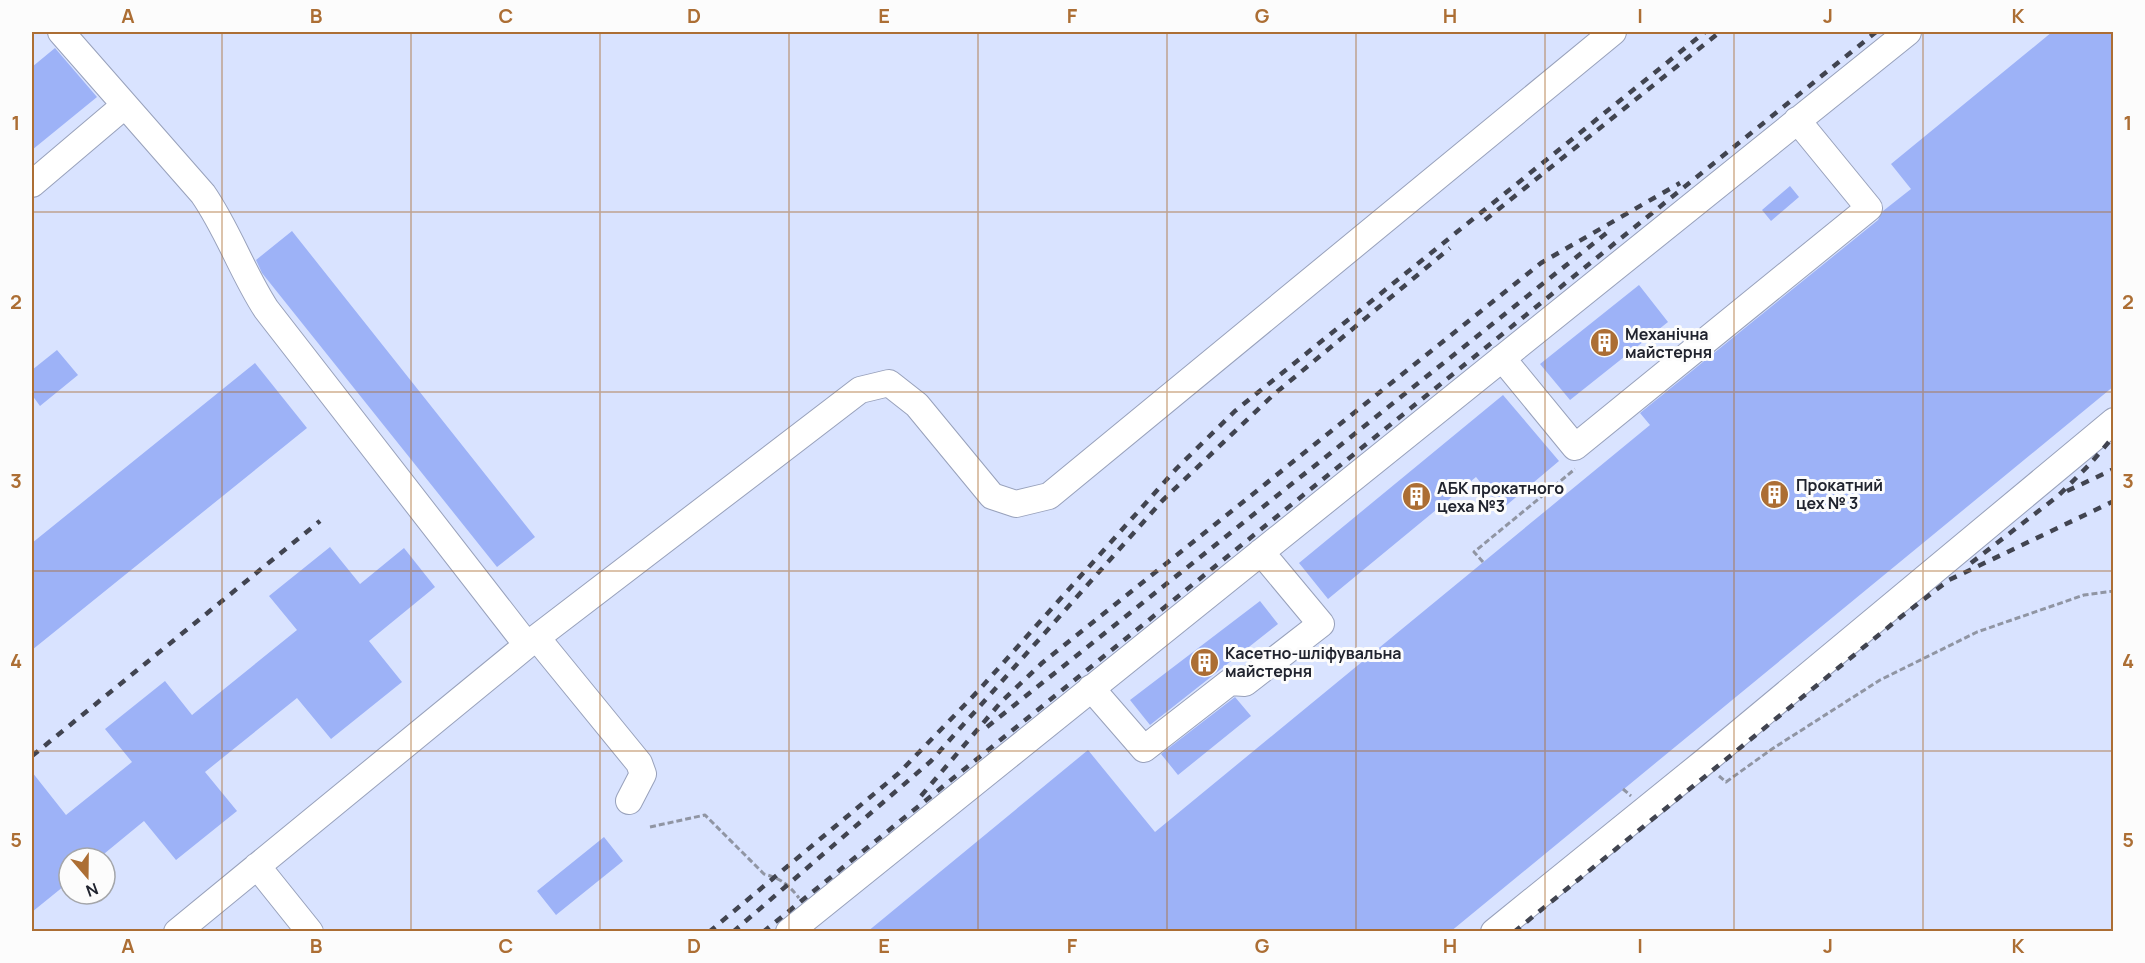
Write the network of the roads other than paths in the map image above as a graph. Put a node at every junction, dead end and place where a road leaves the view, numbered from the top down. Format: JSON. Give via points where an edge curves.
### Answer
{"nodes":[{"id":1,"x":60,"y":32,"type":"edge"},
{"id":2,"x":1613,"y":32,"type":"edge"},
{"id":3,"x":1908,"y":32,"type":"edge"},
{"id":4,"x":124,"y":106,"type":"junction"},
{"id":5,"x":1797,"y":120,"type":"junction"},
{"id":6,"x":32,"y":184,"type":"edge"},
{"id":7,"x":1502,"y":358,"type":"junction"},
{"id":8,"x":2114,"y":421,"type":"edge"},
{"id":9,"x":1261,"y":552,"type":"junction"},
{"id":10,"x":532,"y":641,"type":"junction"},
{"id":11,"x":1091,"y":688,"type":"junction"},
{"id":12,"x":629,"y":801,"type":"dead end"},
{"id":13,"x":257,"y":866,"type":"junction"},
{"id":14,"x":177,"y":932,"type":"edge"},
{"id":15,"x":310,"y":932,"type":"edge"},
{"id":16,"x":789,"y":932,"type":"edge"},
{"id":17,"x":1494,"y":932,"type":"edge"}],
"edges":[{"from":1,"to":4,"type":"lane"},
{"from":2,"to":10,"type":"lane","via":[[1049,496],[1016,504],[992,496],[917,405],[888,383],[860,390]]},
{"from":3,"to":5,"type":"lane"},
{"from":4,"to":6,"type":"lane"},
{"from":4,"to":10,"type":"lane","via":[[217,214],[243,271],[266,309]]},
{"from":5,"to":7,"type":"lane"},
{"from":5,"to":7,"type":"lane","via":[[1869,208],[1575,447]]},
{"from":7,"to":9,"type":"lane"},
{"from":8,"to":17,"type":"lane"},
{"from":9,"to":11,"type":"lane"},
{"from":9,"to":11,"type":"lane","via":[[1321,624],[1245,683],[1230,682],[1144,749]]},
{"from":10,"to":12,"type":"lane","via":[[639,763],[643,774]]},
{"from":10,"to":13,"type":"lane"},
{"from":11,"to":16,"type":"lane"},
{"from":13,"to":14,"type":"lane"},
{"from":13,"to":15,"type":"lane"}]}
